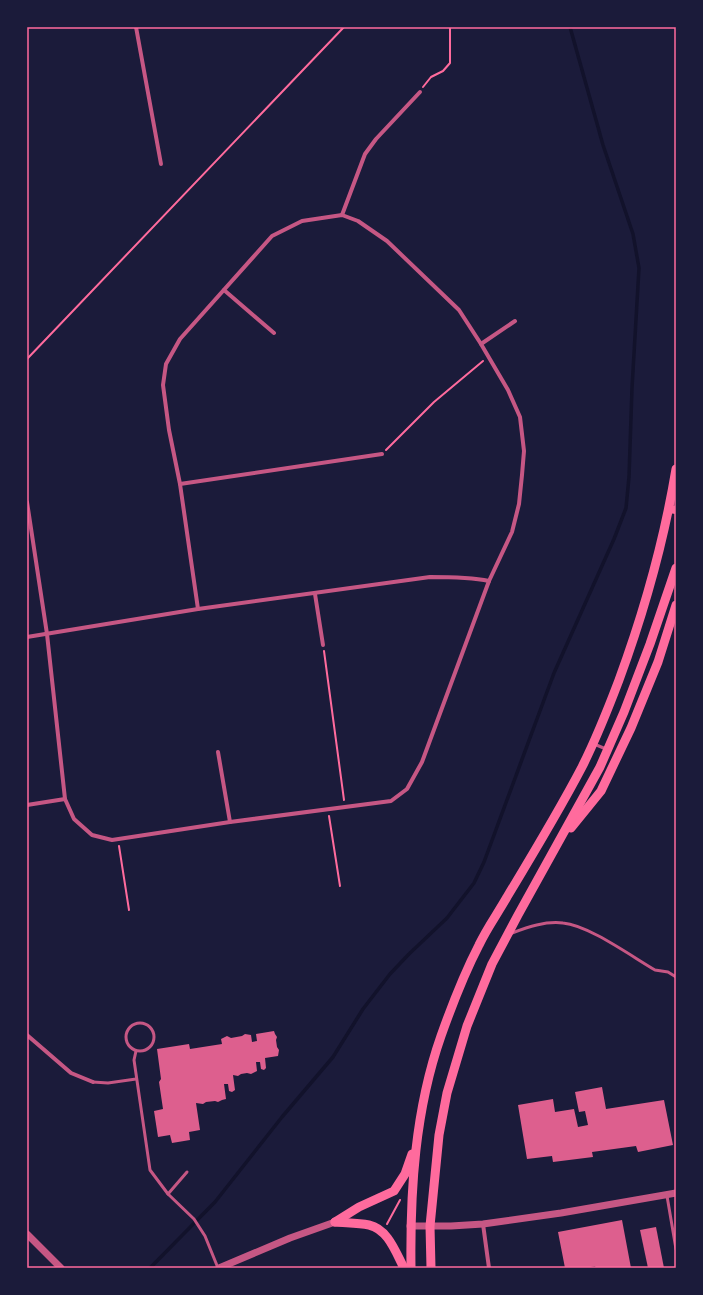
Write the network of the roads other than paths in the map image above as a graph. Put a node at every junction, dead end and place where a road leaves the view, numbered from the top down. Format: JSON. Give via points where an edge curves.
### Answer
{"nodes":[{"id":1,"x":136,"y":27,"type":"edge"},
{"id":2,"x":420,"y":92,"type":"road end"},
{"id":3,"x":161,"y":164,"type":"dead end"},
{"id":4,"x":342,"y":215,"type":"junction"},
{"id":5,"x":224,"y":290,"type":"junction"},
{"id":6,"x":515,"y":321,"type":"dead end"},
{"id":7,"x":274,"y":333,"type":"dead end"},
{"id":8,"x":482,"y":344,"type":"junction"},
{"id":9,"x":382,"y":454,"type":"road end"},
{"id":10,"x":676,"y":470,"type":"edge"},
{"id":11,"x":180,"y":484,"type":"junction"},
{"id":12,"x":674,"y":497,"type":"edge"},
{"id":13,"x":27,"y":502,"type":"edge"},
{"id":14,"x":672,"y":510,"type":"edge"},
{"id":15,"x":676,"y":568,"type":"edge"},
{"id":16,"x":489,"y":581,"type":"junction"},
{"id":17,"x":315,"y":594,"type":"junction"},
{"id":18,"x":676,"y":605,"type":"edge"},
{"id":19,"x":198,"y":609,"type":"junction"},
{"id":20,"x":47,"y":634,"type":"junction"},
{"id":21,"x":27,"y":637,"type":"edge"},
{"id":22,"x":323,"y":645,"type":"road end"},
{"id":23,"x":592,"y":743,"type":"junction"},
{"id":24,"x":607,"y":750,"type":"junction"},
{"id":25,"x":218,"y":752,"type":"dead end"},
{"id":26,"x":65,"y":798,"type":"junction"},
{"id":27,"x":27,"y":805,"type":"edge"},
{"id":28,"x":230,"y":822,"type":"junction"},
{"id":29,"x":557,"y":844,"type":"junction"},
{"id":30,"x":508,"y":934,"type":"junction"},
{"id":31,"x":676,"y":977,"type":"edge"},
{"id":32,"x":27,"y":1035,"type":"edge"},
{"id":33,"x":136,"y":1051,"type":"junction"},
{"id":34,"x":136,"y":1079,"type":"junction"},
{"id":35,"x":93,"y":1082,"type":"joint"},
{"id":36,"x":416,"y":1142,"type":"junction"},
{"id":37,"x":187,"y":1172,"type":"dead end"},
{"id":38,"x":676,"y":1193,"type":"edge"},
{"id":39,"x":168,"y":1194,"type":"junction"},
{"id":40,"x":667,"y":1195,"type":"junction"},
{"id":41,"x":334,"y":1222,"type":"junction"},
{"id":42,"x":482,"y":1224,"type":"junction"},
{"id":43,"x":410,"y":1226,"type":"junction"},
{"id":44,"x":430,"y":1226,"type":"junction"},
{"id":45,"x":27,"y":1234,"type":"edge"},
{"id":46,"x":676,"y":1249,"type":"edge"},
{"id":47,"x":61,"y":1268,"type":"edge"},
{"id":48,"x":219,"y":1268,"type":"edge"},
{"id":49,"x":404,"y":1268,"type":"edge"},
{"id":50,"x":411,"y":1268,"type":"edge"},
{"id":51,"x":431,"y":1268,"type":"edge"},
{"id":52,"x":489,"y":1268,"type":"edge"}],
"edges":[{"from":1,"to":3,"type":"street"},
{"from":2,"to":4,"type":"street","via":[[365,154]]},
{"from":4,"to":5,"type":"street","via":[[302,221],[272,236]]},
{"from":4,"to":8,"type":"street","via":[[358,221],[387,241],[459,310]]},
{"from":5,"to":7,"type":"street"},
{"from":5,"to":11,"type":"street","via":[[180,339],[166,364],[163,385]]},
{"from":6,"to":8,"type":"street"},
{"from":8,"to":16,"type":"street","via":[[520,417],[524,451],[519,504],[512,532]]},
{"from":9,"to":11,"type":"street"},
{"from":10,"to":12,"type":"main road"},
{"from":11,"to":19,"type":"street"},
{"from":12,"to":14,"type":"main road"},
{"from":13,"to":20,"type":"street"},
{"from":14,"to":23,"type":"main road","via":[[632,644],[608,709]]},
{"from":15,"to":24,"type":"main road","via":[[627,706]]},
{"from":16,"to":17,"type":"street","via":[[456,576],[430,577]]},
{"from":16,"to":28,"type":"street","via":[[422,762],[406,789],[390,801]]},
{"from":17,"to":19,"type":"street"},
{"from":17,"to":22,"type":"street"},
{"from":18,"to":29,"type":"main road","via":[[658,662],[601,791]]},
{"from":19,"to":20,"type":"street"},
{"from":20,"to":21,"type":"street"},
{"from":20,"to":26,"type":"street"},
{"from":23,"to":24,"type":"lane"},
{"from":23,"to":36,"type":"main road","via":[[552,823],[480,943],[460,988],[441,1037]]},
{"from":24,"to":29,"type":"main road"},
{"from":25,"to":28,"type":"street"},
{"from":26,"to":27,"type":"street"},
{"from":26,"to":28,"type":"street","via":[[74,819],[92,834],[112,840]]},
{"from":29,"to":30,"type":"main road"},
{"from":30,"to":31,"type":"lane","via":[[536,925],[563,923],[582,928],[655,970],[668,972]]},
{"from":30,"to":44,"type":"main road","via":[[492,964],[467,1026],[447,1093],[439,1135]]},
{"from":32,"to":35,"type":"street","via":[[72,1073]]},
{"from":33,"to":33,"type":"lane","via":[[149,1049],[153,1044],[153,1031],[144,1023],[138,1023],[127,1030],[127,1043]]},
{"from":33,"to":34,"type":"lane"},
{"from":34,"to":35,"type":"lane","via":[[108,1083]]},
{"from":34,"to":39,"type":"lane","via":[[150,1170]]},
{"from":36,"to":41,"type":"main road","via":[[405,1174],[394,1190]]},
{"from":36,"to":43,"type":"main road"},
{"from":37,"to":39,"type":"lane"},
{"from":38,"to":40,"type":"street"},
{"from":39,"to":48,"type":"lane","via":[[194,1219],[205,1236]]},
{"from":40,"to":42,"type":"street"},
{"from":40,"to":46,"type":"lane"},
{"from":41,"to":48,"type":"street"},
{"from":41,"to":49,"type":"main road","via":[[371,1225],[382,1231]]},
{"from":42,"to":44,"type":"street"},
{"from":42,"to":52,"type":"street"},
{"from":43,"to":44,"type":"street"},
{"from":43,"to":50,"type":"main road"},
{"from":44,"to":51,"type":"main road"},
{"from":45,"to":47,"type":"street"}]}
